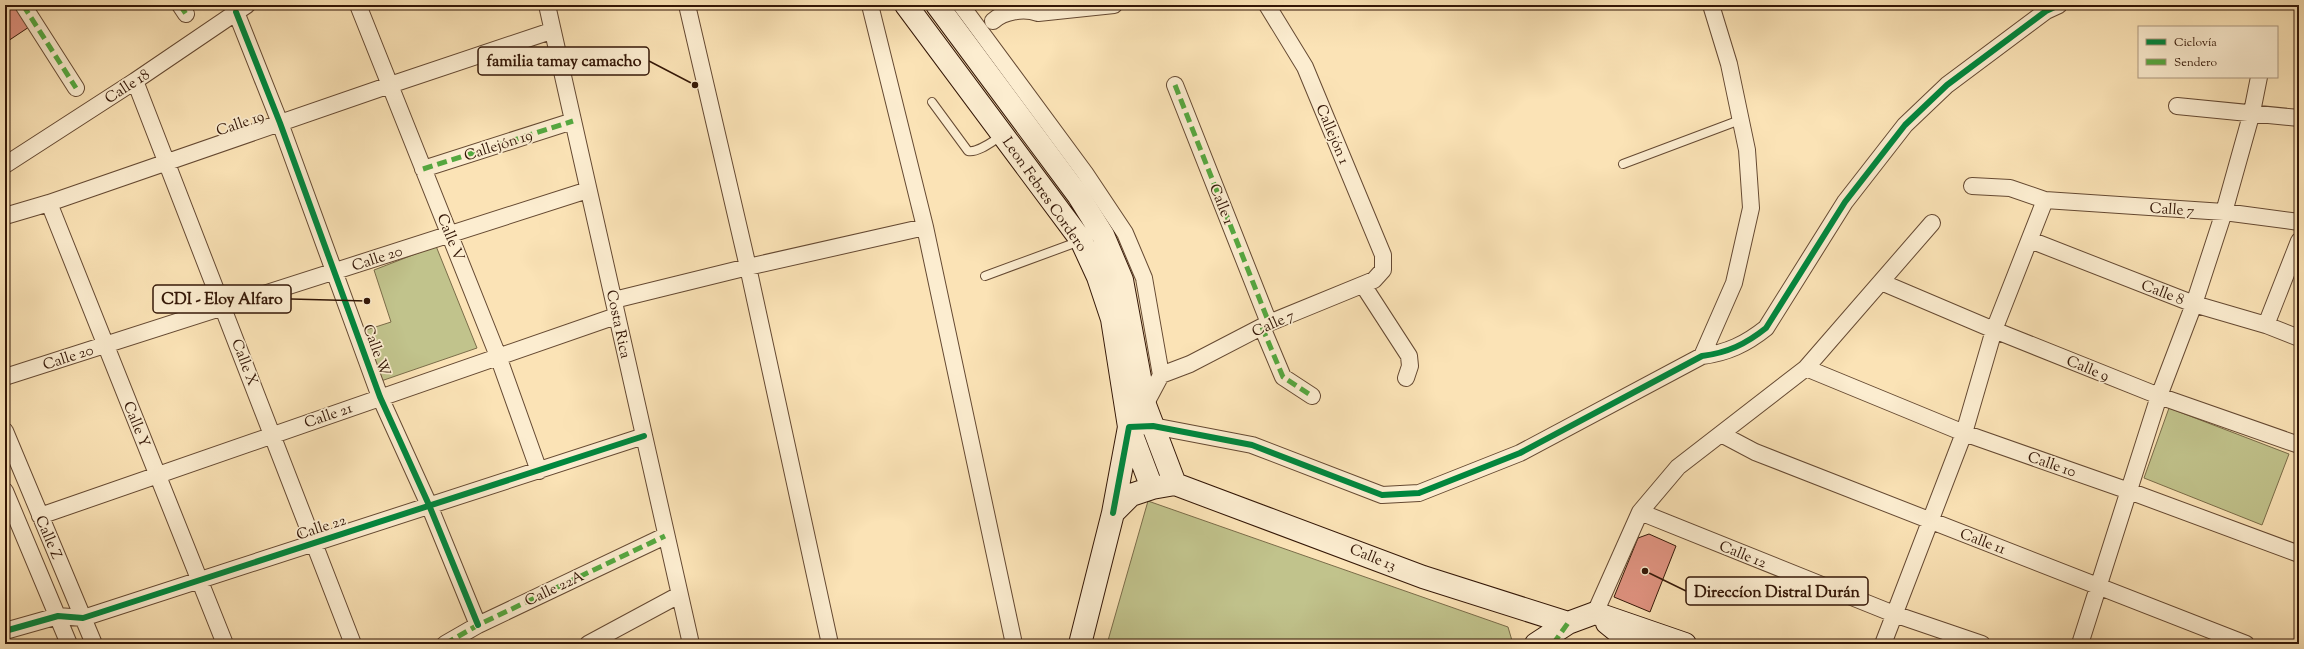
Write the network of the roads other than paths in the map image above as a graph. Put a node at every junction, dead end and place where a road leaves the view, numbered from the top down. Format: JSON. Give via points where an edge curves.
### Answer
{"nodes":[{"id":1,"x":23,"y":5,"type":"edge"},
{"id":2,"x":547,"y":5,"type":"edge"},
{"id":3,"x":687,"y":5,"type":"edge"},
{"id":4,"x":870,"y":5,"type":"edge"},
{"id":5,"x":906,"y":5,"type":"edge"},
{"id":6,"x":937,"y":5,"type":"edge"},
{"id":7,"x":961,"y":5,"type":"edge"},
{"id":8,"x":1114,"y":5,"type":"edge"},
{"id":9,"x":1267,"y":5,"type":"edge"},
{"id":10,"x":1711,"y":5,"type":"edge"},
{"id":11,"x":360,"y":6,"type":"edge"},
{"id":12,"x":2052,"y":7,"type":"edge"},
{"id":13,"x":242,"y":8,"type":"edge"},
{"id":14,"x":976,"y":26,"type":"junction"},
{"id":15,"x":954,"y":28,"type":"junction"},
{"id":16,"x":552,"y":31,"type":"junction"},
{"id":17,"x":935,"y":43,"type":"junction"},
{"id":18,"x":2259,"y":78,"type":"edge"},
{"id":19,"x":135,"y":81,"type":"junction"},
{"id":20,"x":390,"y":84,"type":"junction"},
{"id":21,"x":1175,"y":85,"type":"dead end"},
{"id":22,"x":76,"y":88,"type":"dead end"},
{"id":23,"x":932,"y":102,"type":"dead end"},
{"id":24,"x":2177,"y":106,"type":"dead end"},
{"id":25,"x":2252,"y":112,"type":"junction"},
{"id":26,"x":2299,"y":118,"type":"edge"},
{"id":27,"x":1740,"y":120,"type":"junction"},
{"id":28,"x":573,"y":121,"type":"junction"},
{"id":29,"x":280,"y":123,"type":"junction"},
{"id":30,"x":1004,"y":134,"type":"junction"},
{"id":31,"x":167,"y":162,"type":"junction"},
{"id":32,"x":1623,"y":164,"type":"dead end"},
{"id":33,"x":5,"y":165,"type":"edge"},
{"id":34,"x":423,"y":169,"type":"junction"},
{"id":35,"x":1972,"y":186,"type":"dead end"},
{"id":36,"x":588,"y":190,"type":"junction"},
{"id":37,"x":2045,"y":200,"type":"junction"},
{"id":38,"x":49,"y":203,"type":"junction"},
{"id":39,"x":2224,"y":212,"type":"junction"},
{"id":40,"x":5,"y":216,"type":"edge"},
{"id":41,"x":2299,"y":222,"type":"edge"},
{"id":42,"x":1932,"y":223,"type":"dead end"},
{"id":43,"x":925,"y":227,"type":"junction"},
{"id":44,"x":450,"y":234,"type":"junction"},
{"id":45,"x":1081,"y":240,"type":"junction"},
{"id":46,"x":2030,"y":240,"type":"junction"},
{"id":47,"x":2299,"y":242,"type":"edge"},
{"id":48,"x":748,"y":267,"type":"junction"},
{"id":49,"x":1383,"y":270,"type":"joint"},
{"id":50,"x":335,"y":271,"type":"junction"},
{"id":51,"x":984,"y":276,"type":"dead end"},
{"id":52,"x":1881,"y":282,"type":"junction"},
{"id":53,"x":1363,"y":285,"type":"junction"},
{"id":54,"x":614,"y":300,"type":"junction"},
{"id":55,"x":2194,"y":304,"type":"junction"},
{"id":56,"x":223,"y":307,"type":"junction"},
{"id":57,"x":616,"y":316,"type":"junction"},
{"id":58,"x":1265,"y":325,"type":"junction"},
{"id":59,"x":2266,"y":325,"type":"junction"},
{"id":60,"x":1994,"y":330,"type":"junction"},
{"id":61,"x":2299,"y":338,"type":"edge"},
{"id":62,"x":105,"y":345,"type":"junction"},
{"id":63,"x":498,"y":356,"type":"junction"},
{"id":64,"x":1702,"y":356,"type":"junction"},
{"id":65,"x":1806,"y":368,"type":"junction"},
{"id":66,"x":1161,"y":375,"type":"junction"},
{"id":67,"x":5,"y":377,"type":"edge"},
{"id":68,"x":1406,"y":378,"type":"dead end"},
{"id":69,"x":1312,"y":396,"type":"dead end"},
{"id":70,"x":2159,"y":396,"type":"junction"},
{"id":71,"x":380,"y":397,"type":"junction"},
{"id":72,"x":1145,"y":405,"type":"junction"},
{"id":73,"x":1153,"y":426,"type":"junction"},
{"id":74,"x":1129,"y":427,"type":"junction"},
{"id":75,"x":5,"y":431,"type":"edge"},
{"id":76,"x":1964,"y":433,"type":"junction"},
{"id":77,"x":273,"y":434,"type":"junction"},
{"id":78,"x":1721,"y":434,"type":"junction"},
{"id":79,"x":644,"y":436,"type":"junction"},
{"id":80,"x":2299,"y":445,"type":"edge"},
{"id":81,"x":539,"y":471,"type":"junction"},
{"id":82,"x":158,"y":475,"type":"junction"},
{"id":83,"x":1175,"y":484,"type":"junction"},
{"id":84,"x":1152,"y":488,"type":"junction"},
{"id":85,"x":5,"y":491,"type":"edge"},
{"id":86,"x":2129,"y":491,"type":"junction"},
{"id":87,"x":429,"y":505,"type":"junction"},
{"id":88,"x":9,"y":509,"type":"edge"},
{"id":89,"x":1640,"y":512,"type":"junction"},
{"id":90,"x":1113,"y":513,"type":"junction"},
{"id":91,"x":40,"y":516,"type":"junction"},
{"id":92,"x":1930,"y":520,"type":"junction"},
{"id":93,"x":665,"y":536,"type":"junction"},
{"id":94,"x":313,"y":543,"type":"junction"},
{"id":95,"x":2299,"y":554,"type":"edge"},
{"id":96,"x":200,"y":581,"type":"junction"},
{"id":97,"x":2097,"y":586,"type":"junction"},
{"id":98,"x":679,"y":595,"type":"junction"},
{"id":99,"x":1595,"y":613,"type":"junction"},
{"id":100,"x":1894,"y":614,"type":"junction"},
{"id":101,"x":58,"y":616,"type":"junction"},
{"id":102,"x":83,"y":618,"type":"junction"},
{"id":103,"x":1568,"y":623,"type":"junction"},
{"id":104,"x":478,"y":625,"type":"junction"},
{"id":105,"x":5,"y":631,"type":"edge"},
{"id":106,"x":69,"y":644,"type":"edge"},
{"id":107,"x":94,"y":644,"type":"edge"},
{"id":108,"x":225,"y":644,"type":"edge"},
{"id":109,"x":353,"y":644,"type":"edge"},
{"id":110,"x":445,"y":644,"type":"edge"},
{"id":111,"x":588,"y":644,"type":"edge"},
{"id":112,"x":691,"y":644,"type":"edge"},
{"id":113,"x":830,"y":644,"type":"edge"},
{"id":114,"x":1014,"y":644,"type":"edge"},
{"id":115,"x":1080,"y":644,"type":"edge"},
{"id":116,"x":1536,"y":644,"type":"edge"},
{"id":117,"x":1553,"y":644,"type":"edge"},
{"id":118,"x":1633,"y":644,"type":"edge"},
{"id":119,"x":1685,"y":644,"type":"edge"},
{"id":120,"x":1883,"y":644,"type":"edge"},
{"id":121,"x":1982,"y":644,"type":"edge"},
{"id":122,"x":2080,"y":644,"type":"edge"},
{"id":123,"x":2246,"y":644,"type":"edge"}],
"edges":[{"from":1,"to":22,"type":"street"},
{"from":2,"to":16,"type":"street","name":"Costa Rica"},
{"from":3,"to":48,"type":"street"},
{"from":4,"to":43,"type":"street"},
{"from":5,"to":17,"type":"street","name":"Leon Febres Cordero"},
{"from":6,"to":15,"type":"street","name":"Leon Febres Cordero"},
{"from":7,"to":14,"type":"street"},
{"from":8,"to":14,"type":"street","via":[[1000,14],[993,21]]},
{"from":9,"to":49,"type":"street","name":"Callejón 1","via":[[1305,67],[1383,255]]},
{"from":10,"to":27,"type":"street","via":[[1729,64]]},
{"from":11,"to":20,"type":"street","name":"Calle V"},
{"from":12,"to":64,"type":"street","via":[[1947,85],[1905,125],[1845,202],[1766,328],[1750,341],[1723,353]]},
{"from":13,"to":19,"type":"street","name":"Calle 18"},
{"from":13,"to":29,"type":"street","name":"Calle W"},
{"from":14,"to":15,"type":"street"},
{"from":14,"to":66,"type":"street","via":[[1085,173],[1125,233],[1144,278]]},
{"from":15,"to":17,"type":"street"},
{"from":15,"to":72,"type":"street","name":"Leon Febres Cordero","via":[[1078,195],[1103,235],[1122,280]]},
{"from":16,"to":20,"type":"street","name":"Calle 19"},
{"from":16,"to":28,"type":"street","name":"Costa Rica"},
{"from":17,"to":30,"type":"street","name":"Leon Febres Cordero"},
{"from":18,"to":25,"type":"street"},
{"from":19,"to":31,"type":"street","name":"Calle X"},
{"from":19,"to":33,"type":"street","name":"Calle 18"},
{"from":20,"to":29,"type":"street","name":"Calle 19"},
{"from":20,"to":34,"type":"street","name":"Calle V"},
{"from":21,"to":58,"type":"street","name":"Calle 1"},
{"from":23,"to":30,"type":"lane","via":[[968,151],[984,147]]},
{"from":24,"to":25,"type":"street"},
{"from":25,"to":26,"type":"street"},
{"from":25,"to":39,"type":"street"},
{"from":27,"to":32,"type":"lane"},
{"from":27,"to":64,"type":"street","via":[[1747,150],[1751,208],[1734,283]]},
{"from":28,"to":34,"type":"street","name":"Callejón 19"},
{"from":28,"to":36,"type":"street","name":"Costa Rica"},
{"from":29,"to":31,"type":"street","name":"Calle 19"},
{"from":29,"to":50,"type":"street","name":"Calle W"},
{"from":30,"to":45,"type":"street","name":"Leon Febres Cordero"},
{"from":31,"to":38,"type":"street","name":"Calle 19"},
{"from":31,"to":56,"type":"street","name":"Calle X"},
{"from":34,"to":44,"type":"street","name":"Calle V"},
{"from":35,"to":37,"type":"street","name":"Calle 7","via":[[2010,188]]},
{"from":36,"to":44,"type":"street","name":"Calle 20"},
{"from":36,"to":54,"type":"street","name":"Costa Rica"},
{"from":37,"to":39,"type":"street","name":"Calle 7"},
{"from":37,"to":46,"type":"street"},
{"from":38,"to":40,"type":"street","name":"Calle 19"},
{"from":38,"to":62,"type":"street","name":"Calle Y"},
{"from":39,"to":41,"type":"street","name":"Calle 7"},
{"from":39,"to":55,"type":"street"},
{"from":42,"to":52,"type":"street"},
{"from":43,"to":48,"type":"street"},
{"from":43,"to":114,"type":"street"},
{"from":44,"to":50,"type":"street","name":"Calle 20"},
{"from":44,"to":63,"type":"street","name":"Calle V"},
{"from":45,"to":51,"type":"lane"},
{"from":45,"to":74,"type":"street","name":"Leon Febres Cordero","via":[[1098,277],[1112,319]]},
{"from":46,"to":55,"type":"street","name":"Calle 8"},
{"from":46,"to":60,"type":"street"},
{"from":47,"to":59,"type":"street"},
{"from":48,"to":54,"type":"street"},
{"from":48,"to":113,"type":"street"},
{"from":49,"to":53,"type":"street","name":"Calle 7","via":[[1374,280]]},
{"from":50,"to":56,"type":"street","name":"Calle 20"},
{"from":50,"to":71,"type":"street","name":"Calle W"},
{"from":52,"to":60,"type":"street","name":"Calle 9"},
{"from":52,"to":65,"type":"street"},
{"from":53,"to":58,"type":"street","name":"Calle 7"},
{"from":53,"to":68,"type":"street","via":[[1410,356]]},
{"from":54,"to":57,"type":"street","name":"Costa Rica"},
{"from":55,"to":59,"type":"street","name":"Calle 8"},
{"from":55,"to":70,"type":"street"},
{"from":56,"to":62,"type":"street","name":"Calle 20"},
{"from":56,"to":77,"type":"street","name":"Calle X"},
{"from":57,"to":63,"type":"street","name":"Calle 21"},
{"from":57,"to":79,"type":"street","name":"Costa Rica"},
{"from":58,"to":66,"type":"street","name":"Calle 7","via":[[1190,364]]},
{"from":58,"to":69,"type":"street","name":"Calle 1","via":[[1283,377]]},
{"from":59,"to":61,"type":"street","name":"Calle 8"},
{"from":60,"to":70,"type":"street","name":"Calle 9"},
{"from":60,"to":76,"type":"street"},
{"from":62,"to":67,"type":"street","name":"Calle 20"},
{"from":62,"to":82,"type":"street","name":"Calle Y"},
{"from":63,"to":71,"type":"street","name":"Calle 21"},
{"from":63,"to":81,"type":"street","name":"Calle V"},
{"from":64,"to":73,"type":"street","via":[[1520,453],[1419,493],[1382,495],[1252,444]]},
{"from":65,"to":76,"type":"street","name":"Calle 10"},
{"from":65,"to":78,"type":"street"},
{"from":66,"to":72,"type":"street"},
{"from":70,"to":80,"type":"street","name":"Calle 9"},
{"from":70,"to":86,"type":"street"},
{"from":71,"to":77,"type":"street","name":"Calle 21"},
{"from":71,"to":87,"type":"street","name":"Calle W"},
{"from":72,"to":73,"type":"street","name":"Leon Febres Cordero"},
{"from":73,"to":74,"type":"street"},
{"from":73,"to":83,"type":"street","name":"Leon Febres Cordero"},
{"from":74,"to":84,"type":"street","name":"Leon Febres Cordero"},
{"from":74,"to":90,"type":"street"},
{"from":75,"to":91,"type":"street","name":"Calle Z"},
{"from":76,"to":86,"type":"street","name":"Calle 10"},
{"from":76,"to":92,"type":"street"},
{"from":77,"to":82,"type":"street","name":"Calle 21"},
{"from":77,"to":94,"type":"street","name":"Calle X"},
{"from":78,"to":89,"type":"street","via":[[1678,467]]},
{"from":78,"to":92,"type":"street","name":"Calle 11","via":[[1755,452]]},
{"from":79,"to":81,"type":"street","name":"Calle 22"},
{"from":79,"to":93,"type":"street","name":"Costa Rica"},
{"from":81,"to":87,"type":"street","name":"Calle 22"},
{"from":82,"to":91,"type":"street","name":"Calle 21"},
{"from":82,"to":96,"type":"street","name":"Calle Y"},
{"from":83,"to":84,"type":"street"},
{"from":83,"to":103,"type":"street","name":"Calle 13","via":[[1423,577]]},
{"from":84,"to":90,"type":"street","via":[[1131,495]]},
{"from":85,"to":88,"type":"street","name":"Calle Z"},
{"from":86,"to":95,"type":"street","name":"Calle 10"},
{"from":86,"to":97,"type":"street"},
{"from":87,"to":94,"type":"street","name":"Calle 22"},
{"from":87,"to":104,"type":"street","name":"Calle W"},
{"from":88,"to":101,"type":"street","name":"Calle Z"},
{"from":89,"to":99,"type":"street"},
{"from":89,"to":100,"type":"street","name":"Calle 12"},
{"from":90,"to":115,"type":"street"},
{"from":91,"to":102,"type":"street","name":"Calle Z"},
{"from":92,"to":97,"type":"street","name":"Calle 11"},
{"from":92,"to":100,"type":"street"},
{"from":93,"to":98,"type":"street","name":"Costa Rica"},
{"from":93,"to":104,"type":"street","name":"Calle 22A"},
{"from":94,"to":96,"type":"street","name":"Calle 22"},
{"from":94,"to":109,"type":"street","name":"Calle X"},
{"from":96,"to":102,"type":"street","name":"Calle 22"},
{"from":96,"to":108,"type":"street","name":"Calle Y"},
{"from":97,"to":122,"type":"street"},
{"from":97,"to":123,"type":"street","name":"Calle 11"},
{"from":98,"to":111,"type":"street"},
{"from":98,"to":112,"type":"street","name":"Costa Rica"},
{"from":99,"to":103,"type":"street"},
{"from":99,"to":118,"type":"street"},
{"from":99,"to":119,"type":"street"},
{"from":100,"to":120,"type":"street"},
{"from":100,"to":121,"type":"street","name":"Calle 12"},
{"from":101,"to":102,"type":"street","name":"Calle 22"},
{"from":101,"to":105,"type":"street","name":"Calle 22"},
{"from":101,"to":106,"type":"street","name":"Calle Z"},
{"from":102,"to":107,"type":"street","name":"Calle Z"},
{"from":103,"to":116,"type":"street"},
{"from":103,"to":117,"type":"street"},
{"from":104,"to":110,"type":"street","name":"Calle 22A"}]}
